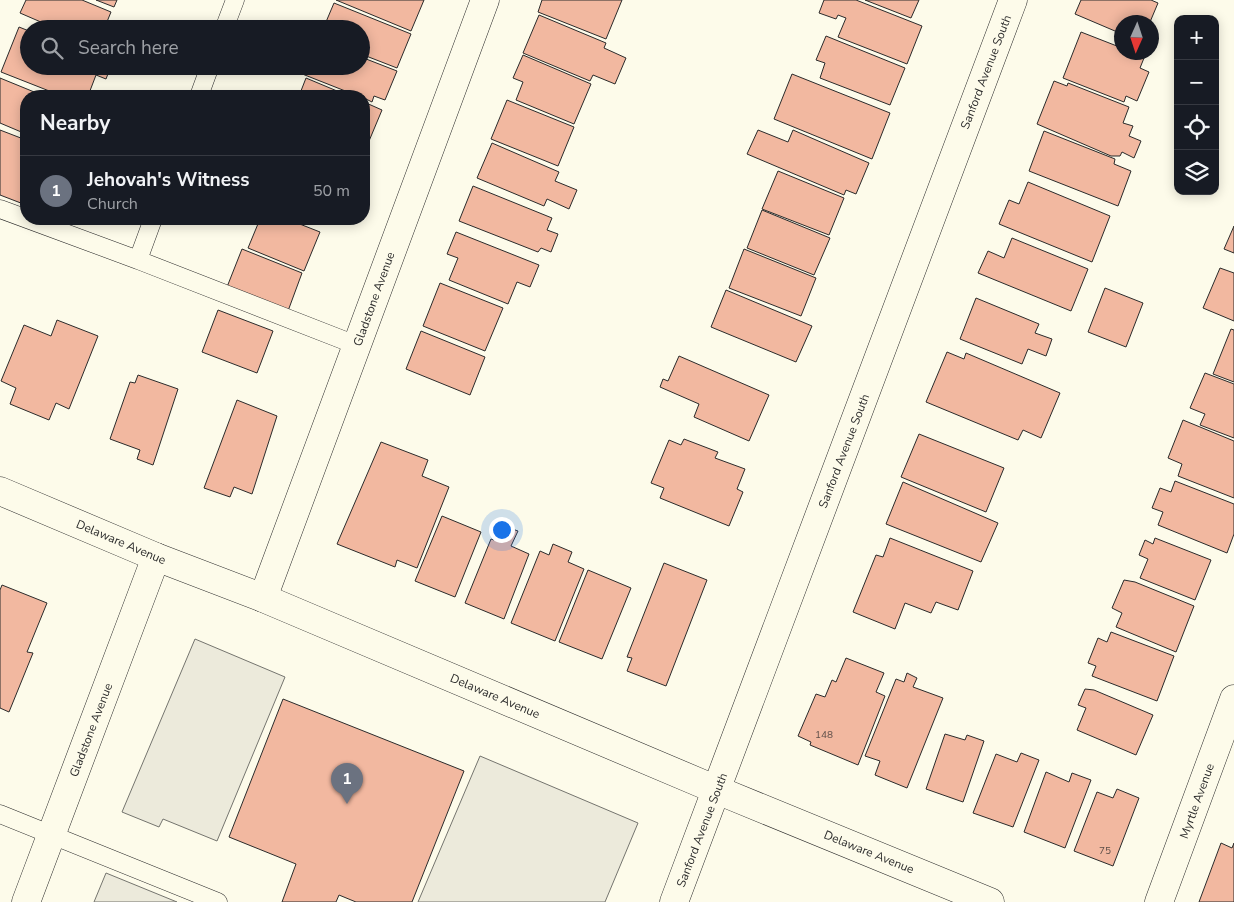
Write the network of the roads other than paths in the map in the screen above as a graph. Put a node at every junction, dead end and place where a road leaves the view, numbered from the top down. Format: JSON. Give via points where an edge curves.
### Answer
{"nodes":[{"id":1,"x":235,"y":0,"type":"edge"},
{"id":2,"x":485,"y":0,"type":"edge"},
{"id":3,"x":1013,"y":0,"type":"edge"},
{"id":4,"x":227,"y":20,"type":"edge"},
{"id":5,"x":207,"y":75,"type":"edge"},
{"id":6,"x":201,"y":90,"type":"edge"},
{"id":7,"x":0,"y":210,"type":"edge"},
{"id":8,"x":20,"y":217,"type":"edge"},
{"id":9,"x":41,"y":225,"type":"edge"},
{"id":10,"x":151,"y":225,"type":"edge"},
{"id":11,"x":138,"y":260,"type":"junction"},
{"id":12,"x":356,"y":345,"type":"junction"},
{"id":13,"x":0,"y":490,"type":"edge"},
{"id":14,"x":156,"y":557,"type":"junction"},
{"id":15,"x":262,"y":598,"type":"junction"},
{"id":16,"x":1234,"y":699,"type":"edge"},
{"id":17,"x":717,"y":790,"type":"junction"},
{"id":18,"x":0,"y":814,"type":"edge"},
{"id":19,"x":52,"y":834,"type":"junction"},
{"id":20,"x":26,"y":902,"type":"edge"},
{"id":21,"x":218,"y":902,"type":"edge"},
{"id":22,"x":674,"y":902,"type":"edge"},
{"id":23,"x":990,"y":902,"type":"edge"},
{"id":24,"x":1159,"y":902,"type":"edge"}],
"edges":[{"from":1,"to":4,"type":"lane"},
{"from":2,"to":12,"type":"street","name":"Gladstone Avenue"},
{"from":3,"to":17,"type":"street","name":"Sanford Avenue South"},
{"from":5,"to":6,"type":"lane"},
{"from":7,"to":8,"type":"lane"},
{"from":9,"to":11,"type":"lane"},
{"from":10,"to":11,"type":"lane"},
{"from":11,"to":12,"type":"lane"},
{"from":12,"to":15,"type":"street","name":"Gladstone Avenue"},
{"from":13,"to":14,"type":"street","name":"Delaware Avenue"},
{"from":14,"to":15,"type":"street","name":"Delaware Avenue"},
{"from":14,"to":19,"type":"street","name":"Gladstone Avenue"},
{"from":15,"to":17,"type":"street","name":"Delaware Avenue"},
{"from":16,"to":24,"type":"street","name":"Myrtle Avenue"},
{"from":17,"to":22,"type":"street","name":"Sanford Avenue South"},
{"from":17,"to":23,"type":"street","name":"Delaware Avenue"},
{"from":18,"to":19,"type":"lane"},
{"from":19,"to":20,"type":"street","name":"Gladstone Avenue"},
{"from":19,"to":21,"type":"lane"}]}
